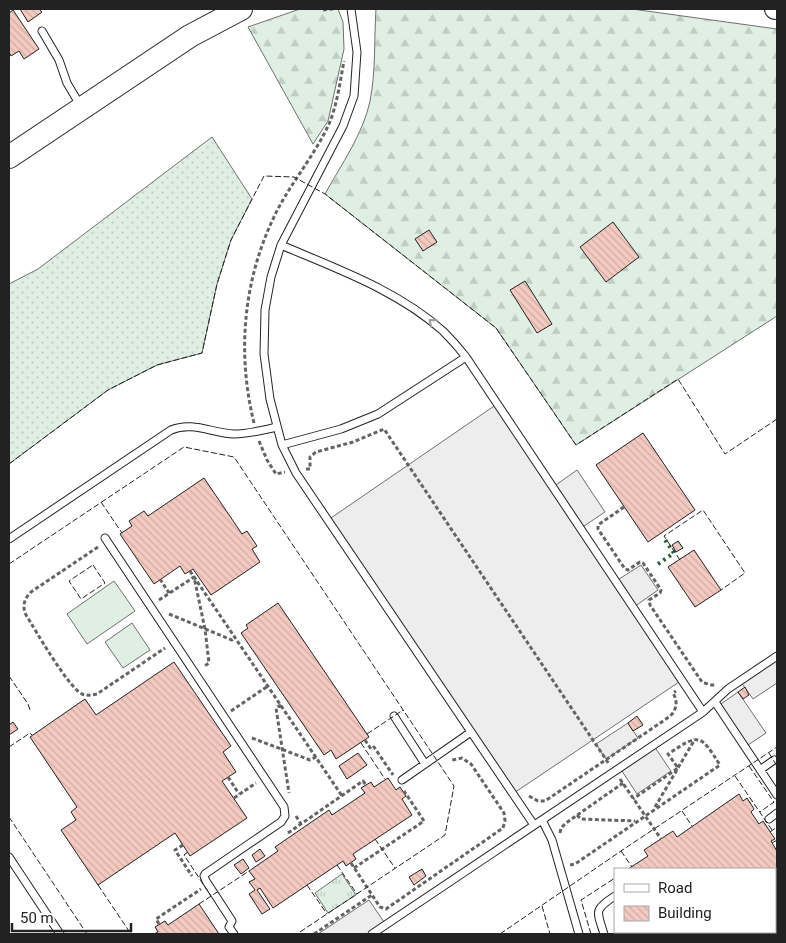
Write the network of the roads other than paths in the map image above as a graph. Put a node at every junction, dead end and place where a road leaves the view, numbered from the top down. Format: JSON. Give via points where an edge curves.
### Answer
{"nodes":[{"id":1,"x":241,"y":9,"type":"edge"},
{"id":2,"x":351,"y":9,"type":"edge"},
{"id":3,"x":42,"y":31,"type":"dead end"},
{"id":4,"x":82,"y":108,"type":"junction"},
{"id":5,"x":9,"y":156,"type":"edge"},
{"id":6,"x":281,"y":245,"type":"junction"},
{"id":7,"x":466,"y":357,"type":"junction"},
{"id":8,"x":277,"y":427,"type":"junction"},
{"id":9,"x":282,"y":445,"type":"junction"},
{"id":10,"x":9,"y":539,"type":"edge"},
{"id":11,"x":105,"y":540,"type":"road end"},
{"id":12,"x":777,"y":656,"type":"edge"},
{"id":13,"x":715,"y":702,"type":"junction"},
{"id":14,"x":703,"y":712,"type":"junction"},
{"id":15,"x":394,"y":716,"type":"dead end"},
{"id":16,"x":471,"y":732,"type":"junction"},
{"id":17,"x":774,"y":760,"type":"dead end"},
{"id":18,"x":426,"y":764,"type":"junction"},
{"id":19,"x":760,"y":770,"type":"junction"},
{"id":20,"x":400,"y":783,"type":"road end"},
{"id":21,"x":777,"y":795,"type":"edge"},
{"id":22,"x":777,"y":813,"type":"edge"},
{"id":23,"x":769,"y":819,"type":"dead end"},
{"id":24,"x":542,"y":820,"type":"junction"},
{"id":25,"x":534,"y":825,"type":"junction"},
{"id":26,"x":9,"y":857,"type":"edge"},
{"id":27,"x":614,"y":897,"type":"edge"},
{"id":28,"x":60,"y":934,"type":"edge"},
{"id":29,"x":234,"y":934,"type":"edge"},
{"id":30,"x":372,"y":934,"type":"edge"},
{"id":31,"x":578,"y":934,"type":"edge"},
{"id":32,"x":604,"y":934,"type":"edge"}],
"edges":[{"from":1,"to":4,"type":"main road","via":[[190,36]]},
{"from":2,"to":6,"type":"lane","via":[[357,52],[354,96],[343,126]]},
{"from":3,"to":4,"type":"lane","via":[[66,83]]},
{"from":4,"to":5,"type":"main road"},
{"from":7,"to":6,"type":"lane","one_way":true,"via":[[444,332],[402,301]]},
{"from":6,"to":8,"type":"lane","via":[[265,310],[264,354]]},
{"from":7,"to":9,"type":"lane","via":[[378,414],[342,430]]},
{"from":7,"to":14,"type":"lane"},
{"from":8,"to":9,"type":"lane"},
{"from":8,"to":10,"type":"lane","via":[[237,434],[189,426],[171,430]]},
{"from":9,"to":16,"type":"lane","via":[[296,473]]},
{"from":11,"to":29,"type":"lane","via":[[284,807],[285,816],[281,822],[205,874],[204,878],[232,920],[229,927]]},
{"from":12,"to":13,"type":"lane","via":[[728,689]]},
{"from":13,"to":14,"type":"lane"},
{"from":13,"to":19,"type":"lane"},
{"from":14,"to":24,"type":"lane"},
{"from":15,"to":18,"type":"lane"},
{"from":16,"to":18,"type":"lane"},
{"from":16,"to":25,"type":"lane"},
{"from":17,"to":19,"type":"lane"},
{"from":18,"to":20,"type":"lane"},
{"from":19,"to":21,"type":"lane"},
{"from":22,"to":23,"type":"lane"},
{"from":24,"to":25,"type":"lane"},
{"from":24,"to":31,"type":"lane","via":[[552,840]]},
{"from":25,"to":30,"type":"lane"},
{"from":26,"to":28,"type":"lane"},
{"from":27,"to":32,"type":"lane","via":[[598,910]]}]}
